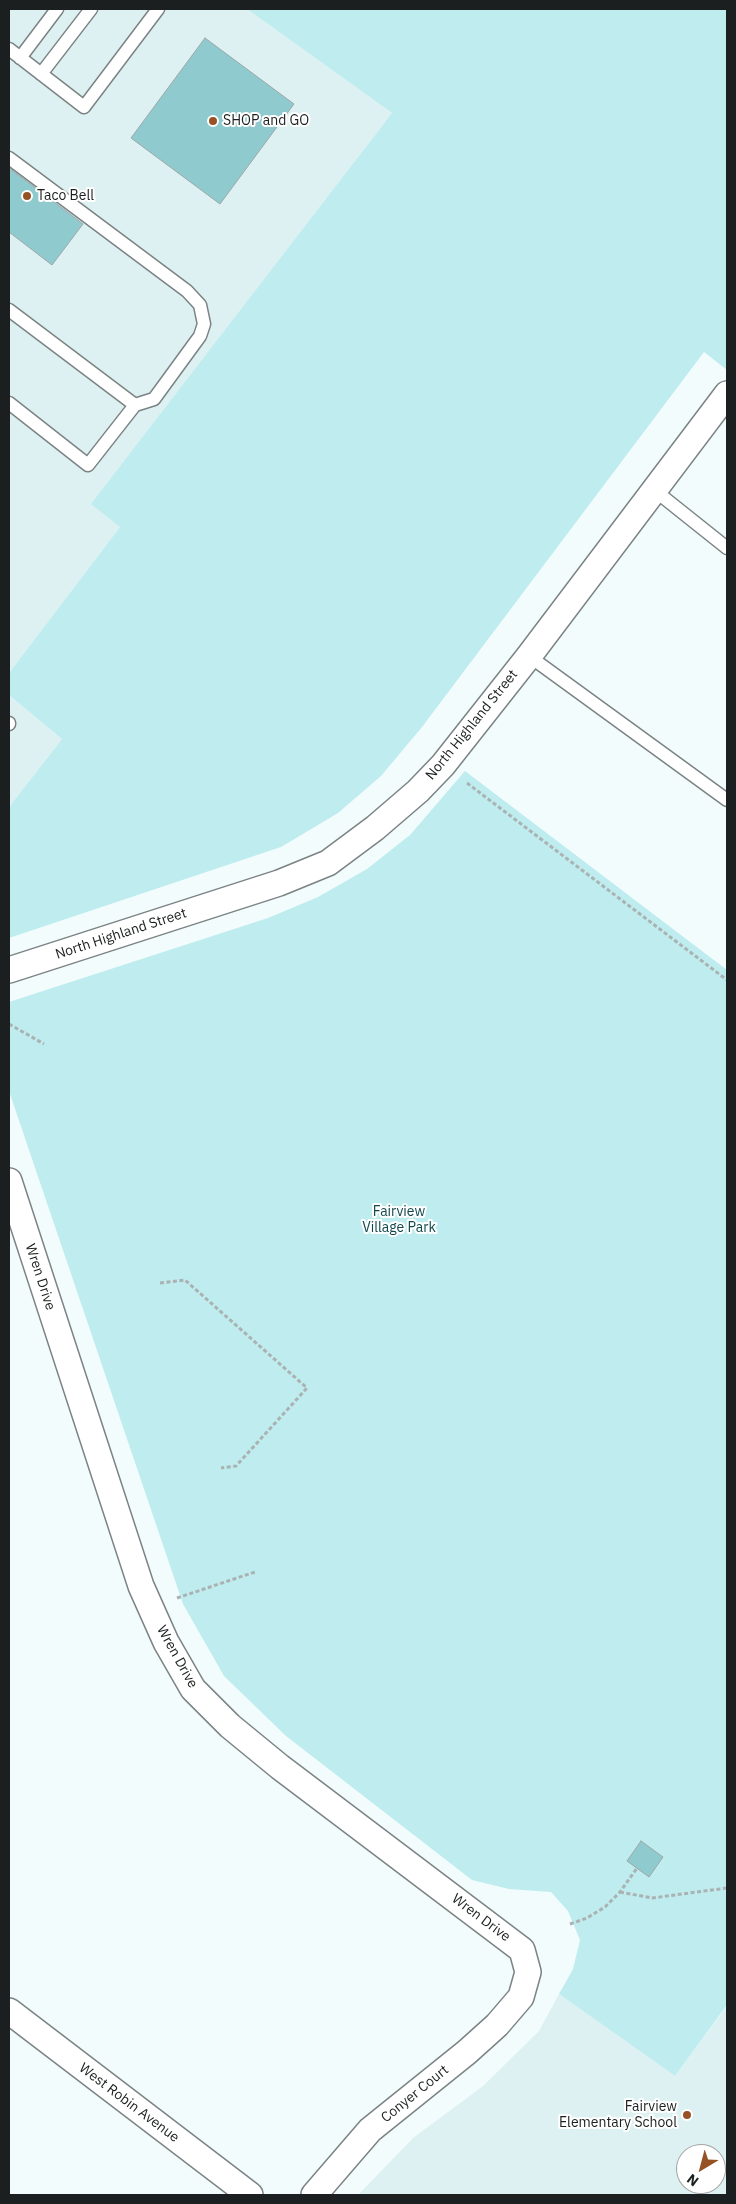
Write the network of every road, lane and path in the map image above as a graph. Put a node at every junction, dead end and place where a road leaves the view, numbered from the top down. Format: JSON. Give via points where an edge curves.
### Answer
{"nodes":[{"id":1,"x":57,"y":9,"type":"edge"},
{"id":2,"x":91,"y":9,"type":"edge"},
{"id":3,"x":158,"y":9,"type":"edge"},
{"id":4,"x":9,"y":49,"type":"edge"},
{"id":5,"x":20,"y":58,"type":"junction"},
{"id":6,"x":41,"y":74,"type":"junction"},
{"id":7,"x":9,"y":158,"type":"edge"},
{"id":8,"x":9,"y":310,"type":"edge"},
{"id":9,"x":727,"y":394,"type":"edge"},
{"id":10,"x":9,"y":403,"type":"edge"},
{"id":11,"x":135,"y":405,"type":"junction"},
{"id":12,"x":653,"y":489,"type":"junction"},
{"id":13,"x":727,"y":548,"type":"edge"},
{"id":14,"x":529,"y":656,"type":"junction"},
{"id":15,"x":443,"y":765,"type":"junction"},
{"id":16,"x":727,"y":800,"type":"edge"},
{"id":17,"x":9,"y":970,"type":"edge"},
{"id":18,"x":727,"y":980,"type":"edge"},
{"id":19,"x":9,"y":1024,"type":"edge"},
{"id":20,"x":44,"y":1044,"type":"dead end"},
{"id":21,"x":9,"y":1181,"type":"edge"},
{"id":22,"x":160,"y":1283,"type":"dead end"},
{"id":23,"x":221,"y":1468,"type":"dead end"},
{"id":24,"x":255,"y":1572,"type":"dead end"},
{"id":25,"x":150,"y":1606,"type":"junction"},
{"id":26,"x":636,"y":1868,"type":"dead end"},
{"id":27,"x":727,"y":1888,"type":"edge"},
{"id":28,"x":620,"y":1892,"type":"junction"},
{"id":29,"x":570,"y":1924,"type":"dead end"},
{"id":30,"x":521,"y":1997,"type":"joint"},
{"id":31,"x":9,"y":2011,"type":"edge"},
{"id":32,"x":250,"y":2195,"type":"edge"},
{"id":33,"x":314,"y":2195,"type":"edge"}],
"edges":[{"from":1,"to":5,"type":"lane"},
{"from":2,"to":6,"type":"lane"},
{"from":3,"to":6,"type":"lane","via":[[84,107]]},
{"from":4,"to":5,"type":"lane"},
{"from":5,"to":6,"type":"lane"},
{"from":7,"to":11,"type":"lane","via":[[187,290],[200,305],[204,324],[200,336],[154,399]]},
{"from":8,"to":11,"type":"lane"},
{"from":9,"to":12,"type":"street","name":"North Highland Street"},
{"from":10,"to":11,"type":"lane","via":[[88,465]]},
{"from":12,"to":13,"type":"lane"},
{"from":12,"to":14,"type":"street","name":"North Highland Street"},
{"from":14,"to":15,"type":"street","name":"North Highland Street"},
{"from":14,"to":16,"type":"lane"},
{"from":15,"to":17,"type":"street","name":"North Highland Street","via":[[375,828],[328,862],[279,883]]},
{"from":15,"to":18,"type":"path"},
{"from":19,"to":20,"type":"path"},
{"from":21,"to":25,"type":"street","name":"Wren Drive"},
{"from":22,"to":23,"type":"path","via":[[185,1280],[307,1388],[236,1466]]},
{"from":24,"to":25,"type":"path"},
{"from":25,"to":30,"type":"street","name":"Wren Drive","via":[[193,1689],[230,1726],[522,1950],[528,1972]]},
{"from":26,"to":28,"type":"path"},
{"from":27,"to":28,"type":"path","via":[[652,1898]]},
{"from":28,"to":29,"type":"path","via":[[605,1907]]},
{"from":30,"to":33,"type":"street","name":"Conyer Court","via":[[497,2025],[370,2130]]},
{"from":31,"to":32,"type":"street","name":"West Robin Avenue"}]}
